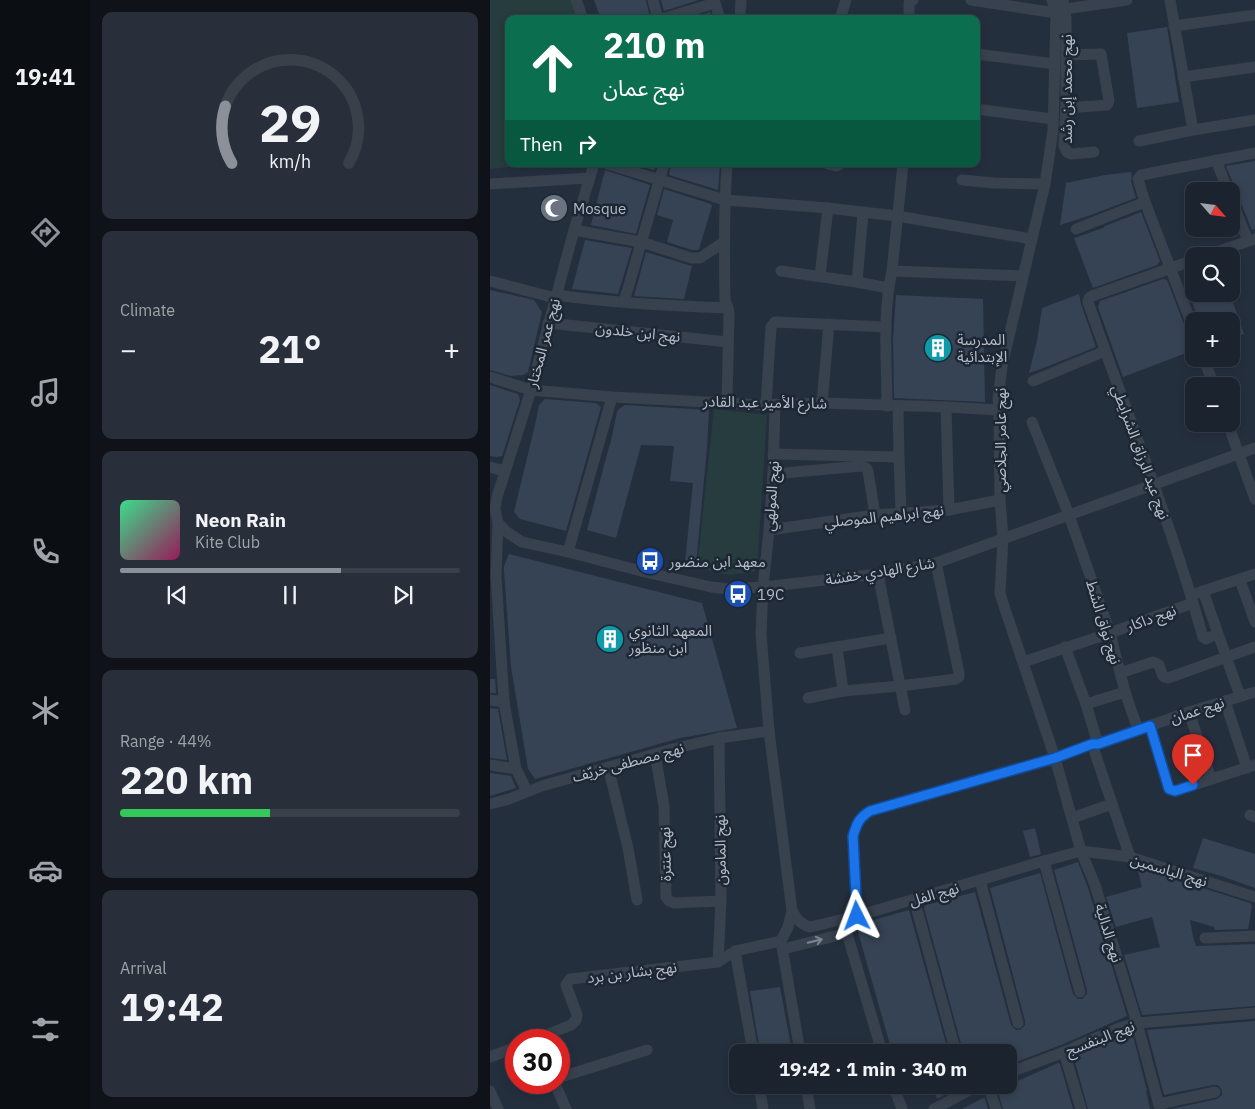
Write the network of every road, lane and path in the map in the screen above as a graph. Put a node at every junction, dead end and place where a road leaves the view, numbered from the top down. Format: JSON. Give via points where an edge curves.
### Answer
{"nodes":[{"id":1,"x":576,"y":0,"type":"edge"},
{"id":2,"x":653,"y":0,"type":"edge"},
{"id":3,"x":741,"y":0,"type":"edge"},
{"id":4,"x":913,"y":0,"type":"edge"},
{"id":5,"x":971,"y":0,"type":"edge"},
{"id":6,"x":1052,"y":0,"type":"edge"},
{"id":7,"x":1127,"y":0,"type":"edge"},
{"id":8,"x":1170,"y":0,"type":"edge"},
{"id":9,"x":714,"y":1,"type":"edge"},
{"id":10,"x":843,"y":1,"type":"edge"},
{"id":11,"x":1061,"y":7,"type":"edge"},
{"id":12,"x":582,"y":15,"type":"edge"},
{"id":13,"x":659,"y":15,"type":"edge"},
{"id":14,"x":672,"y":15,"type":"edge"},
{"id":15,"x":719,"y":15,"type":"edge"},
{"id":16,"x":740,"y":15,"type":"edge"},
{"id":17,"x":841,"y":15,"type":"edge"},
{"id":18,"x":909,"y":15,"type":"edge"},
{"id":19,"x":1255,"y":15,"type":"edge"},
{"id":20,"x":1174,"y":26,"type":"junction"},
{"id":21,"x":980,"y":55,"type":"edge"},
{"id":22,"x":1066,"y":55,"type":"junction"},
{"id":23,"x":1055,"y":64,"type":"junction"},
{"id":24,"x":1255,"y":67,"type":"edge"},
{"id":25,"x":1183,"y":77,"type":"junction"},
{"id":26,"x":1066,"y":108,"type":"junction"},
{"id":27,"x":980,"y":109,"type":"edge"},
{"id":28,"x":1054,"y":118,"type":"junction"},
{"id":29,"x":1255,"y":120,"type":"edge"},
{"id":30,"x":1193,"y":130,"type":"junction"},
{"id":31,"x":1139,"y":141,"type":"dead end"},
{"id":32,"x":1094,"y":152,"type":"dead end"},
{"id":33,"x":1255,"y":153,"type":"edge"},
{"id":34,"x":1216,"y":160,"type":"junction"},
{"id":35,"x":593,"y":167,"type":"edge"},
{"id":36,"x":618,"y":167,"type":"edge"},
{"id":37,"x":663,"y":167,"type":"edge"},
{"id":38,"x":728,"y":167,"type":"edge"},
{"id":39,"x":903,"y":167,"type":"edge"},
{"id":40,"x":589,"y":178,"type":"junction"},
{"id":41,"x":660,"y":179,"type":"junction"},
{"id":42,"x":962,"y":180,"type":"dead end"},
{"id":43,"x":1225,"y":182,"type":"edge"},
{"id":44,"x":490,"y":184,"type":"edge"},
{"id":45,"x":1045,"y":184,"type":"junction"},
{"id":46,"x":725,"y":200,"type":"junction"},
{"id":47,"x":1145,"y":202,"type":"junction"},
{"id":48,"x":828,"y":208,"type":"junction"},
{"id":49,"x":863,"y":212,"type":"junction"},
{"id":50,"x":897,"y":216,"type":"junction"},
{"id":51,"x":1240,"y":217,"type":"edge"},
{"id":52,"x":1076,"y":229,"type":"dead end"},
{"id":53,"x":574,"y":230,"type":"junction"},
{"id":54,"x":1032,"y":239,"type":"junction"},
{"id":55,"x":1251,"y":240,"type":"edge"},
{"id":56,"x":641,"y":242,"type":"junction"},
{"id":57,"x":724,"y":242,"type":"junction"},
{"id":58,"x":1230,"y":247,"type":"edge"},
{"id":59,"x":1185,"y":263,"type":"edge"},
{"id":60,"x":1171,"y":268,"type":"junction"},
{"id":61,"x":780,"y":271,"type":"dead end"},
{"id":62,"x":892,"y":271,"type":"junction"},
{"id":63,"x":820,"y":276,"type":"junction"},
{"id":64,"x":1023,"y":276,"type":"junction"},
{"id":65,"x":490,"y":281,"type":"edge"},
{"id":66,"x":857,"y":282,"type":"junction"},
{"id":67,"x":888,"y":288,"type":"junction"},
{"id":68,"x":555,"y":297,"type":"junction"},
{"id":69,"x":624,"y":302,"type":"junction"},
{"id":70,"x":728,"y":308,"type":"junction"},
{"id":71,"x":1187,"y":312,"type":"edge"},
{"id":72,"x":548,"y":323,"type":"junction"},
{"id":73,"x":829,"y":324,"type":"junction"},
{"id":74,"x":886,"y":327,"type":"junction"},
{"id":75,"x":728,"y":342,"type":"junction"},
{"id":76,"x":1105,"y":351,"type":"junction"},
{"id":77,"x":490,"y":378,"type":"edge"},
{"id":78,"x":1033,"y":380,"type":"dead end"},
{"id":79,"x":531,"y":390,"type":"junction"},
{"id":80,"x":612,"y":397,"type":"junction"},
{"id":81,"x":727,"y":402,"type":"junction"},
{"id":82,"x":822,"y":403,"type":"junction"},
{"id":83,"x":771,"y":404,"type":"junction"},
{"id":84,"x":893,"y":406,"type":"junction"},
{"id":85,"x":946,"y":407,"type":"junction"},
{"id":86,"x":999,"y":410,"type":"junction"},
{"id":87,"x":1032,"y":422,"type":"dead end"},
{"id":88,"x":1231,"y":432,"type":"edge"},
{"id":89,"x":1255,"y":448,"type":"edge"},
{"id":90,"x":773,"y":454,"type":"junction"},
{"id":91,"x":1239,"y":454,"type":"junction"},
{"id":92,"x":899,"y":457,"type":"junction"},
{"id":93,"x":490,"y":467,"type":"edge"},
{"id":94,"x":504,"y":471,"type":"junction"},
{"id":95,"x":773,"y":474,"type":"junction"},
{"id":96,"x":1154,"y":484,"type":"junction"},
{"id":97,"x":1255,"y":499,"type":"edge"},
{"id":98,"x":1000,"y":500,"type":"junction"},
{"id":99,"x":949,"y":510,"type":"junction"},
{"id":100,"x":901,"y":512,"type":"junction"},
{"id":101,"x":875,"y":515,"type":"junction"},
{"id":102,"x":1069,"y":515,"type":"junction"},
{"id":103,"x":498,"y":523,"type":"junction"},
{"id":104,"x":769,"y":530,"type":"junction"},
{"id":105,"x":1003,"y":538,"type":"junction"},
{"id":106,"x":568,"y":552,"type":"junction"},
{"id":107,"x":936,"y":563,"type":"junction"},
{"id":108,"x":878,"y":574,"type":"junction"},
{"id":109,"x":1255,"y":574,"type":"edge"},
{"id":110,"x":493,"y":576,"type":"edge"},
{"id":111,"x":1240,"y":580,"type":"junction"},
{"id":112,"x":763,"y":587,"type":"junction"},
{"id":113,"x":1203,"y":592,"type":"junction"},
{"id":114,"x":1192,"y":599,"type":"junction"},
{"id":115,"x":1255,"y":622,"type":"edge"},
{"id":116,"x":1110,"y":633,"type":"junction"},
{"id":117,"x":1217,"y":634,"type":"junction"},
{"id":118,"x":890,"y":638,"type":"junction"},
{"id":119,"x":494,"y":639,"type":"edge"},
{"id":120,"x":837,"y":647,"type":"junction"},
{"id":121,"x":1065,"y":647,"type":"junction"},
{"id":122,"x":1255,"y":647,"type":"edge"},
{"id":123,"x":800,"y":653,"type":"dead end"},
{"id":124,"x":1227,"y":657,"type":"junction"},
{"id":125,"x":1023,"y":662,"type":"junction"},
{"id":126,"x":1120,"y":674,"type":"junction"},
{"id":127,"x":900,"y":686,"type":"junction"},
{"id":128,"x":843,"y":691,"type":"junction"},
{"id":129,"x":1125,"y":692,"type":"junction"},
{"id":130,"x":1255,"y":692,"type":"edge"},
{"id":131,"x":1240,"y":696,"type":"junction"},
{"id":132,"x":808,"y":698,"type":"dead end"},
{"id":133,"x":490,"y":700,"type":"edge"},
{"id":134,"x":1225,"y":701,"type":"junction"},
{"id":135,"x":504,"y":702,"type":"junction"},
{"id":136,"x":1086,"y":704,"type":"junction"},
{"id":137,"x":904,"y":710,"type":"dead end"},
{"id":138,"x":1189,"y":712,"type":"junction"},
{"id":139,"x":1150,"y":726,"type":"junction"},
{"id":140,"x":1138,"y":730,"type":"junction"},
{"id":141,"x":769,"y":731,"type":"junction"},
{"id":142,"x":718,"y":738,"type":"junction"},
{"id":143,"x":1095,"y":744,"type":"junction"},
{"id":144,"x":655,"y":754,"type":"junction"},
{"id":145,"x":1055,"y":758,"type":"junction"},
{"id":146,"x":490,"y":765,"type":"edge"},
{"id":147,"x":1251,"y":766,"type":"edge"},
{"id":148,"x":608,"y":767,"type":"junction"},
{"id":149,"x":516,"y":769,"type":"junction"},
{"id":150,"x":1211,"y":779,"type":"junction"},
{"id":151,"x":527,"y":792,"type":"junction"},
{"id":152,"x":490,"y":804,"type":"edge"},
{"id":153,"x":1112,"y":804,"type":"junction"},
{"id":154,"x":1072,"y":818,"type":"junction"},
{"id":155,"x":1081,"y":851,"type":"junction"},
{"id":156,"x":1130,"y":857,"type":"junction"},
{"id":157,"x":1044,"y":861,"type":"junction"},
{"id":158,"x":980,"y":880,"type":"junction"},
{"id":159,"x":1255,"y":897,"type":"edge"},
{"id":160,"x":914,"y":899,"type":"junction"},
{"id":161,"x":638,"y":900,"type":"dead end"},
{"id":162,"x":721,"y":900,"type":"junction"},
{"id":163,"x":792,"y":910,"type":"junction"},
{"id":164,"x":857,"y":916,"type":"junction"},
{"id":165,"x":843,"y":920,"type":"junction"},
{"id":166,"x":848,"y":933,"type":"junction"},
{"id":167,"x":1255,"y":936,"type":"edge"},
{"id":168,"x":1205,"y":938,"type":"dead end"},
{"id":169,"x":782,"y":945,"type":"junction"},
{"id":170,"x":735,"y":951,"type":"junction"},
{"id":171,"x":718,"y":962,"type":"junction"},
{"id":172,"x":1080,"y":992,"type":"dead end"},
{"id":173,"x":1255,"y":1013,"type":"edge"},
{"id":174,"x":1018,"y":1023,"type":"dead end"},
{"id":175,"x":1137,"y":1023,"type":"junction"},
{"id":176,"x":561,"y":1029,"type":"edge"},
{"id":177,"x":752,"y":1044,"type":"edge"},
{"id":178,"x":799,"y":1044,"type":"edge"},
{"id":179,"x":880,"y":1044,"type":"edge"},
{"id":180,"x":954,"y":1044,"type":"edge"},
{"id":181,"x":647,"y":1050,"type":"dead end"},
{"id":182,"x":505,"y":1051,"type":"edge"},
{"id":183,"x":1064,"y":1052,"type":"junction"},
{"id":184,"x":490,"y":1057,"type":"edge"},
{"id":185,"x":1017,"y":1070,"type":"edge"},
{"id":186,"x":570,"y":1074,"type":"edge"},
{"id":187,"x":490,"y":1092,"type":"edge"},
{"id":188,"x":1215,"y":1092,"type":"dead end"},
{"id":189,"x":559,"y":1094,"type":"edge"},
{"id":190,"x":760,"y":1094,"type":"edge"},
{"id":191,"x":808,"y":1094,"type":"edge"},
{"id":192,"x":896,"y":1094,"type":"edge"},
{"id":193,"x":962,"y":1094,"type":"edge"},
{"id":194,"x":991,"y":1094,"type":"edge"},
{"id":195,"x":1159,"y":1107,"type":"edge"},
{"id":196,"x":498,"y":1109,"type":"edge"},
{"id":197,"x":566,"y":1109,"type":"edge"},
{"id":198,"x":763,"y":1109,"type":"edge"},
{"id":199,"x":810,"y":1109,"type":"edge"},
{"id":200,"x":902,"y":1109,"type":"edge"},
{"id":201,"x":934,"y":1109,"type":"edge"},
{"id":202,"x":996,"y":1109,"type":"edge"},
{"id":203,"x":1081,"y":1109,"type":"edge"}],
"edges":[{"from":1,"to":12,"type":"street"},
{"from":2,"to":13,"type":"street"},
{"from":3,"to":16,"type":"street"},
{"from":4,"to":18,"type":"street","via":[[909,3]]},
{"from":5,"to":11,"type":"street"},
{"from":6,"to":11,"type":"street","name":"نهج عامر الجلاصي"},
{"from":7,"to":11,"type":"street"},
{"from":8,"to":20,"type":"street"},
{"from":9,"to":14,"type":"street"},
{"from":9,"to":15,"type":"street"},
{"from":10,"to":17,"type":"street"},
{"from":11,"to":22,"type":"street","name":"نهج محمد إبن رشد"},
{"from":11,"to":23,"type":"street","name":"نهج عامر الجلاصي"},
{"from":19,"to":20,"type":"street"},
{"from":20,"to":25,"type":"street"},
{"from":21,"to":23,"type":"street"},
{"from":22,"to":26,"type":"street","name":"نهج محمد إبن رشد"},
{"from":22,"to":26,"type":"street","via":[[1101,54],[1110,100],[1107,105]]},
{"from":23,"to":28,"type":"street","name":"نهج عامر الجلاصي"},
{"from":24,"to":25,"type":"street"},
{"from":25,"to":30,"type":"street"},
{"from":26,"to":32,"type":"street","name":"نهج محمد إبن رشد","via":[[1064,146],[1067,152]]},
{"from":27,"to":28,"type":"street"},
{"from":28,"to":45,"type":"street","name":"نهج عامر الجلاصي"},
{"from":29,"to":30,"type":"street"},
{"from":30,"to":31,"type":"street"},
{"from":33,"to":34,"type":"street"},
{"from":34,"to":43,"type":"street"},
{"from":34,"to":47,"type":"street","via":[[1141,174],[1138,179]]},
{"from":35,"to":40,"type":"street","name":"نهج عمر المختار"},
{"from":36,"to":41,"type":"street"},
{"from":37,"to":41,"type":"street"},
{"from":38,"to":46,"type":"street"},
{"from":39,"to":50,"type":"street"},
{"from":40,"to":44,"type":"street"},
{"from":40,"to":53,"type":"street","name":"نهج عمر المختار"},
{"from":41,"to":46,"type":"street"},
{"from":41,"to":56,"type":"street"},
{"from":42,"to":45,"type":"street"},
{"from":45,"to":54,"type":"street","name":"نهج عامر الجلاصي"},
{"from":46,"to":48,"type":"street"},
{"from":46,"to":57,"type":"street"},
{"from":47,"to":52,"type":"street"},
{"from":47,"to":60,"type":"street"},
{"from":48,"to":49,"type":"street"},
{"from":48,"to":63,"type":"street"},
{"from":49,"to":50,"type":"street"},
{"from":49,"to":66,"type":"street"},
{"from":50,"to":54,"type":"street"},
{"from":50,"to":62,"type":"street"},
{"from":51,"to":55,"type":"street"},
{"from":53,"to":56,"type":"street"},
{"from":53,"to":68,"type":"street","name":"نهج عمر المختار"},
{"from":54,"to":64,"type":"street","name":"نهج عامر الجلاصي"},
{"from":55,"to":58,"type":"street"},
{"from":56,"to":57,"type":"street","via":[[700,258]]},
{"from":56,"to":69,"type":"street"},
{"from":57,"to":70,"type":"street","via":[[725,300]]},
{"from":59,"to":60,"type":"street"},
{"from":60,"to":71,"type":"street"},
{"from":60,"to":76,"type":"street","name":"نهج عبد الرزاق الشرايطي","via":[[1089,298]]},
{"from":61,"to":63,"type":"street"},
{"from":62,"to":64,"type":"street"},
{"from":62,"to":67,"type":"street"},
{"from":63,"to":66,"type":"street"},
{"from":64,"to":86,"type":"street","name":"نهج عامر الجلاصي","via":[[1002,366]]},
{"from":65,"to":68,"type":"street"},
{"from":66,"to":67,"type":"street"},
{"from":67,"to":74,"type":"street"},
{"from":68,"to":69,"type":"street"},
{"from":68,"to":72,"type":"street","name":"نهج عمر المختار"},
{"from":69,"to":70,"type":"street"},
{"from":70,"to":75,"type":"street"},
{"from":72,"to":75,"type":"street","name":"نهج ابن خلدون"},
{"from":72,"to":79,"type":"street","name":"نهج عمر المختار"},
{"from":73,"to":74,"type":"street"},
{"from":73,"to":82,"type":"street"},
{"from":73,"to":83,"type":"street","name":"نهج المولهي","via":[[782,321],[772,324]]},
{"from":74,"to":84,"type":"street"},
{"from":75,"to":81,"type":"street"},
{"from":76,"to":78,"type":"street"},
{"from":76,"to":96,"type":"street","name":"نهج عبد الرزاق الشرايطي"},
{"from":77,"to":79,"type":"street","name":"شارع الأمير عبد القادر"},
{"from":79,"to":80,"type":"street","name":"شارع الأمير عبد القادر"},
{"from":79,"to":94,"type":"street","name":"نهج عمر المختار"},
{"from":80,"to":81,"type":"street","name":"شارع الأمير عبد القادر"},
{"from":80,"to":106,"type":"street"},
{"from":81,"to":83,"type":"street","name":"شارع الأمير عبد القادر"},
{"from":82,"to":83,"type":"street","name":"شارع الأمير عبد القادر"},
{"from":82,"to":84,"type":"street","name":"شارع الأمير عبد القادر"},
{"from":83,"to":90,"type":"street","name":"نهج المولهي"},
{"from":84,"to":85,"type":"street","name":"شارع الأمير عبد القادر"},
{"from":84,"to":92,"type":"street"},
{"from":85,"to":86,"type":"street","name":"شارع الأمير عبد القادر"},
{"from":85,"to":99,"type":"street"},
{"from":86,"to":98,"type":"street","name":"نهج عامر الجلاصي"},
{"from":87,"to":102,"type":"street","name":"نهج نواق الشط"},
{"from":88,"to":91,"type":"street"},
{"from":89,"to":91,"type":"street","name":"شارع الهادي خفشة"},
{"from":90,"to":92,"type":"street"},
{"from":90,"to":95,"type":"street","name":"نهج المولهي"},
{"from":91,"to":96,"type":"street","name":"شارع الهادي خفشة"},
{"from":91,"to":97,"type":"street"},
{"from":92,"to":100,"type":"street"},
{"from":93,"to":94,"type":"street"},
{"from":94,"to":103,"type":"street","name":"نهج عمر المختار","via":[[495,509]]},
{"from":95,"to":101,"type":"street","via":[[866,468]]},
{"from":95,"to":104,"type":"street","name":"نهج المولهي"},
{"from":96,"to":102,"type":"street","name":"شارع الهادي خفشة"},
{"from":96,"to":114,"type":"street","name":"نهج عبد الرزاق الشرايطي"},
{"from":98,"to":99,"type":"street","name":"نهج ابراهيم الموصلي"},
{"from":98,"to":105,"type":"street","name":"نهج عامر الجلاصي"},
{"from":99,"to":100,"type":"street","name":"نهج ابراهيم الموصلي"},
{"from":100,"to":101,"type":"street","name":"نهج ابراهيم الموصلي"},
{"from":101,"to":104,"type":"street","name":"نهج ابراهيم الموصلي"},
{"from":102,"to":105,"type":"street","name":"شارع الهادي خفشة"},
{"from":102,"to":116,"type":"street","name":"نهج نواق الشط"},
{"from":103,"to":106,"type":"street","name":"شارع الهادي خفشة","via":[[522,542]]},
{"from":103,"to":110,"type":"street","name":"نهج عمر المختار"},
{"from":104,"to":112,"type":"street","name":"نهج المولهي"},
{"from":105,"to":107,"type":"street","name":"شارع الهادي خفشة"},
{"from":105,"to":125,"type":"street","name":"نهج عامر الجلاصي","via":[[1002,600]]},
{"from":106,"to":112,"type":"street","name":"شارع الهادي خفشة","via":[[711,587]]},
{"from":107,"to":108,"type":"street","name":"شارع الهادي خفشة"},
{"from":107,"to":127,"type":"street","via":[[959,677]]},
{"from":108,"to":112,"type":"street","name":"شارع الهادي خفشة"},
{"from":108,"to":118,"type":"street"},
{"from":109,"to":111,"type":"street","name":"نهج داكار"},
{"from":110,"to":119,"type":"street","name":"نهج عمر المختار"},
{"from":111,"to":113,"type":"street","name":"نهج داكار"},
{"from":111,"to":115,"type":"street"},
{"from":112,"to":141,"type":"street","name":"نهج المولهي","via":[[761,634]]},
{"from":113,"to":114,"type":"street","name":"نهج داكار"},
{"from":113,"to":117,"type":"street"},
{"from":114,"to":116,"type":"street","name":"نهج داكار"},
{"from":114,"to":117,"type":"street","name":"نهج عبد الرزاق الشرايطي","via":[[1203,637],[1206,639]]},
{"from":116,"to":121,"type":"street","name":"نهج داكار"},
{"from":116,"to":126,"type":"street","name":"نهج نواق الشط"},
{"from":117,"to":124,"type":"street"},
{"from":118,"to":120,"type":"street"},
{"from":118,"to":127,"type":"street"},
{"from":119,"to":135,"type":"street","name":"نهج عمر المختار"},
{"from":120,"to":123,"type":"street"},
{"from":120,"to":128,"type":"street"},
{"from":121,"to":125,"type":"street","name":"نهج داكار"},
{"from":121,"to":136,"type":"street"},
{"from":122,"to":124,"type":"street"},
{"from":124,"to":126,"type":"street","via":[[1168,678],[1162,674],[1160,665],[1153,662]]},
{"from":124,"to":131,"type":"street"},
{"from":125,"to":145,"type":"street","name":"نهج عامر الجلاصي"},
{"from":126,"to":129,"type":"street","name":"نهج نواق الشط"},
{"from":127,"to":128,"type":"street"},
{"from":127,"to":137,"type":"street"},
{"from":128,"to":132,"type":"street"},
{"from":129,"to":136,"type":"street"},
{"from":129,"to":140,"type":"street","name":"نهج نواق الشط"},
{"from":130,"to":131,"type":"street","name":"نهج عمان"},
{"from":131,"to":134,"type":"street","name":"نهج عمان"},
{"from":133,"to":135,"type":"street"},
{"from":134,"to":138,"type":"street","name":"نهج عمان"},
{"from":134,"to":147,"type":"street"},
{"from":135,"to":149,"type":"street","name":"نهج عمر المختار"},
{"from":136,"to":143,"type":"street"},
{"from":138,"to":139,"type":"street","name":"نهج عمان"},
{"from":138,"to":150,"type":"street"},
{"from":139,"to":140,"type":"street","name":"نهج عمان"},
{"from":139,"to":150,"type":"street","via":[[1169,789],[1175,791]]},
{"from":140,"to":143,"type":"street","name":"نهج عمان"},
{"from":141,"to":142,"type":"street","name":"نهج مصطفى خريّف"},
{"from":141,"to":163,"type":"street","name":"نهج المولهي"},
{"from":142,"to":144,"type":"street","name":"نهج مصطفى خريّف"},
{"from":142,"to":162,"type":"street","name":"نهج المامون"},
{"from":143,"to":145,"type":"street","name":"نهج عمان"},
{"from":143,"to":153,"type":"street"},
{"from":144,"to":148,"type":"street","name":"نهج مصطفى خريّف"},
{"from":144,"to":162,"type":"street","name":"نهج عنترة","via":[[664,806],[666,897],[674,904]]},
{"from":145,"to":154,"type":"street","name":"نهج الدالية"},
{"from":145,"to":164,"type":"street","name":"نهج عمان","via":[[870,811],[861,817],[853,836]]},
{"from":146,"to":149,"type":"street"},
{"from":147,"to":150,"type":"street"},
{"from":148,"to":151,"type":"street","name":"نهج مصطفى خريّف"},
{"from":148,"to":161,"type":"street"},
{"from":149,"to":151,"type":"street","name":"نهج عمر المختار"},
{"from":151,"to":152,"type":"street","name":"نهج مصطفى خريّف"},
{"from":153,"to":154,"type":"street"},
{"from":153,"to":156,"type":"street"},
{"from":154,"to":155,"type":"street","name":"نهج الدالية"},
{"from":155,"to":156,"type":"street","name":"نهج الياسمين"},
{"from":155,"to":157,"type":"street","name":"نهج الفل"},
{"from":155,"to":175,"type":"street","name":"نهج الدالية"},
{"from":156,"to":159,"type":"street","name":"نهج الياسمين"},
{"from":157,"to":158,"type":"street","name":"نهج الفل"},
{"from":157,"to":172,"type":"street"},
{"from":158,"to":160,"type":"street","name":"نهج الفل"},
{"from":158,"to":174,"type":"street"},
{"from":160,"to":164,"type":"street","name":"نهج الفل"},
{"from":160,"to":180,"type":"street"},
{"from":162,"to":171,"type":"street","name":"نهج المامون"},
{"from":163,"to":165,"type":"street","name":"نهج الفل","via":[[797,920],[810,927]]},
{"from":163,"to":169,"type":"street"},
{"from":164,"to":165,"type":"street","name":"نهج الفل"},
{"from":165,"to":166,"type":"street"},
{"from":169,"to":166,"type":"street","name":"نهج بشار بن برد","one_way":true},
{"from":166,"to":179,"type":"street"},
{"from":167,"to":168,"type":"street"},
{"from":169,"to":170,"type":"street","name":"نهج بشار بن برد"},
{"from":169,"to":178,"type":"street"},
{"from":170,"to":171,"type":"street","name":"نهج بشار بن برد"},
{"from":170,"to":177,"type":"street"},
{"from":171,"to":176,"type":"street","name":"نهج بشار بن برد","via":[[570,979],[566,985],[577,1015],[571,1025]]},
{"from":173,"to":175,"type":"street","name":"نهج البنفسج"},
{"from":175,"to":183,"type":"street","name":"نهج البنفسج"},
{"from":175,"to":195,"type":"street","name":"نهج الدالية"},
{"from":181,"to":186,"type":"street"},
{"from":182,"to":184,"type":"street"},
{"from":183,"to":185,"type":"street","name":"نهج البنفسج"},
{"from":183,"to":203,"type":"street"},
{"from":187,"to":196,"type":"street"},
{"from":188,"to":195,"type":"street"},
{"from":189,"to":197,"type":"street"},
{"from":190,"to":198,"type":"street"},
{"from":191,"to":199,"type":"street"},
{"from":192,"to":200,"type":"street"},
{"from":193,"to":201,"type":"street"},
{"from":194,"to":202,"type":"street"}]}
